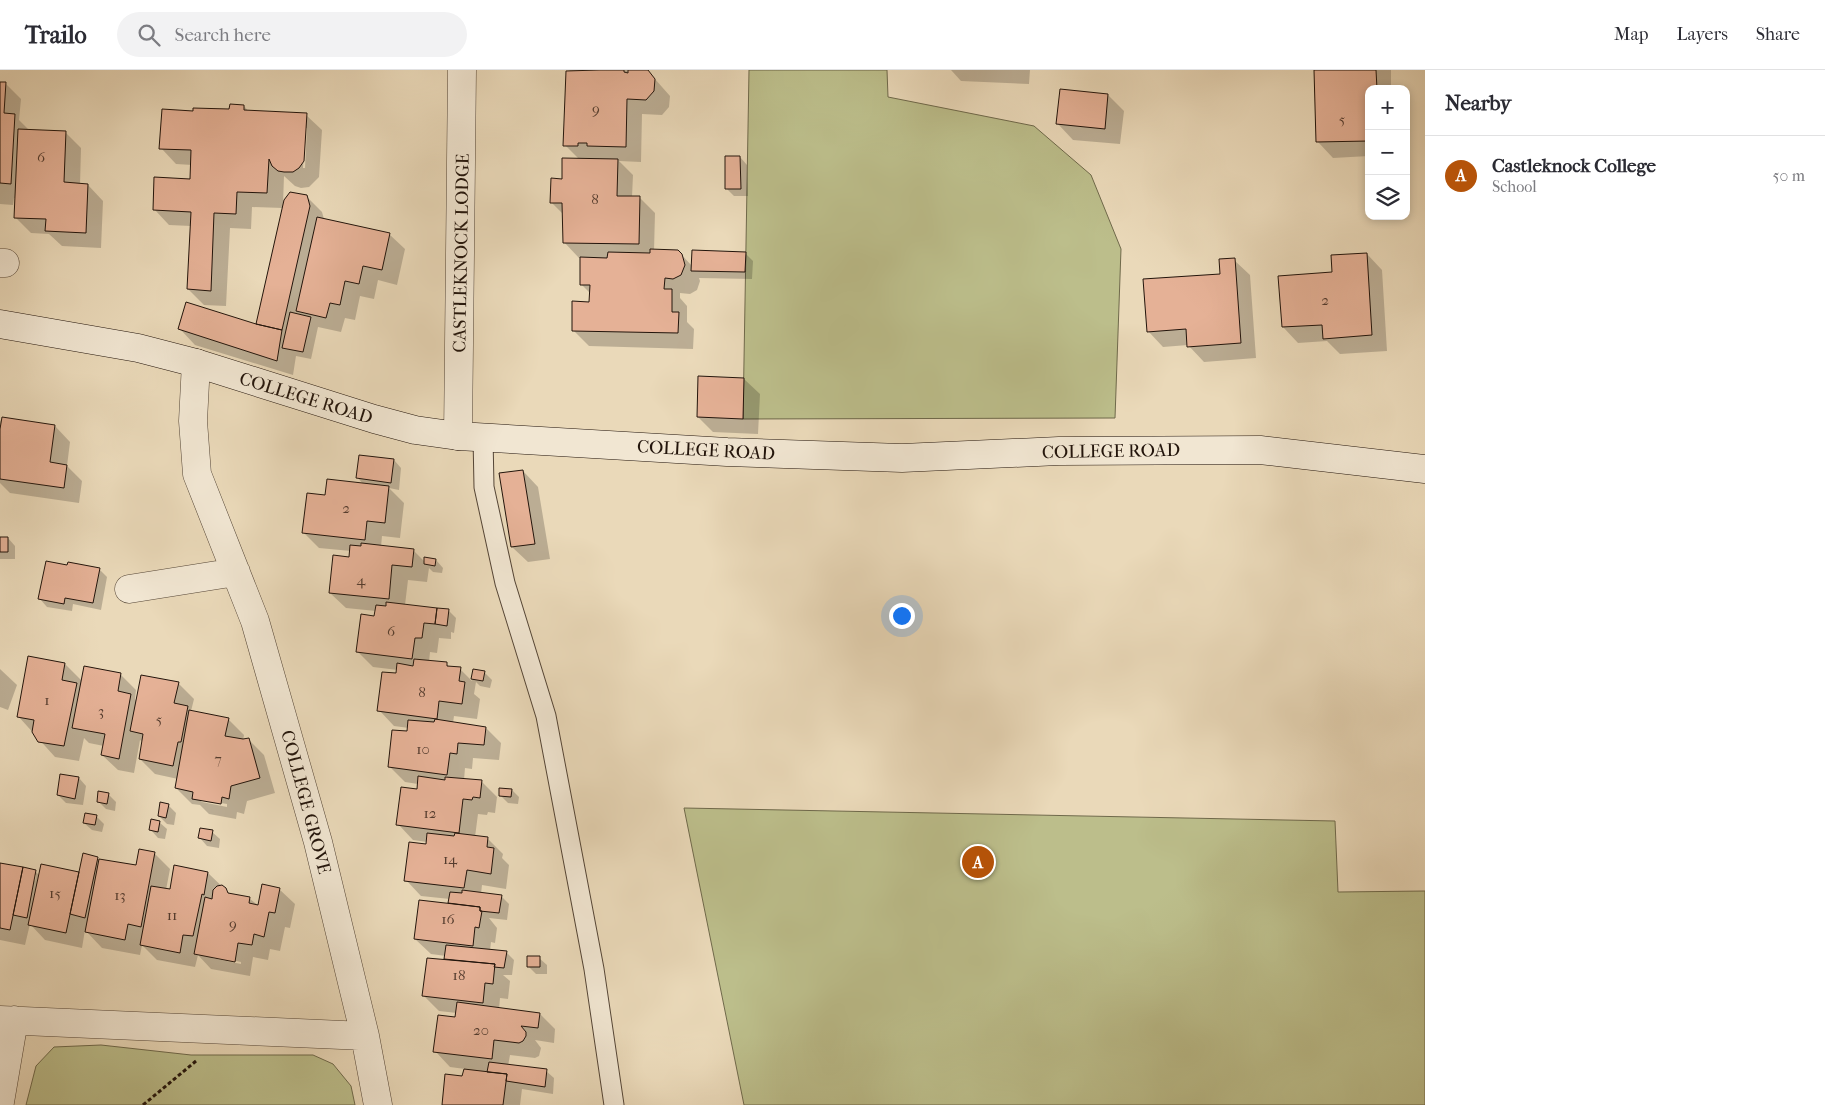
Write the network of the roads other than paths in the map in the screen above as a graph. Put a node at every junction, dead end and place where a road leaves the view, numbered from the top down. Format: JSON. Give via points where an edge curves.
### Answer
{"nodes":[{"id":1,"x":462,"y":70,"type":"edge"},
{"id":2,"x":0,"y":324,"type":"edge"},
{"id":3,"x":196,"y":363,"type":"junction"},
{"id":4,"x":471,"y":436,"type":"junction"},
{"id":5,"x":1425,"y":470,"type":"edge"},
{"id":6,"x":236,"y":572,"type":"junction"},
{"id":7,"x":129,"y":589,"type":"dead end"},
{"id":8,"x":7,"y":1020,"type":"edge"},
{"id":9,"x":365,"y":1036,"type":"junction"},
{"id":10,"x":0,"y":1102,"type":"edge"},
{"id":11,"x":378,"y":1105,"type":"edge"},
{"id":12,"x":614,"y":1105,"type":"edge"}],
"edges":[{"from":1,"to":4,"type":"street","name":"CASTLEKNOCK LODGE"},
{"from":2,"to":3,"type":"street","name":"COLLEGE ROAD","via":[[138,348]]},
{"from":3,"to":4,"type":"street","name":"COLLEGE ROAD","via":[[415,430]]},
{"from":3,"to":6,"type":"street","name":"COLLEGE GROVE","via":[[193,421],[197,474]]},
{"from":4,"to":5,"type":"street","name":"COLLEGE ROAD","via":[[727,452],[902,458],[1059,451],[1260,450]]},
{"from":4,"to":12,"type":"lane","via":[[505,583],[546,716],[594,969]]},
{"from":6,"to":7,"type":"street"},
{"from":6,"to":9,"type":"street","name":"COLLEGE GROVE","via":[[255,621],[318,842]]},
{"from":8,"to":9,"type":"street"},
{"from":8,"to":10,"type":"street"},
{"from":9,"to":11,"type":"street","name":"COLLEGE GROVE"}]}
